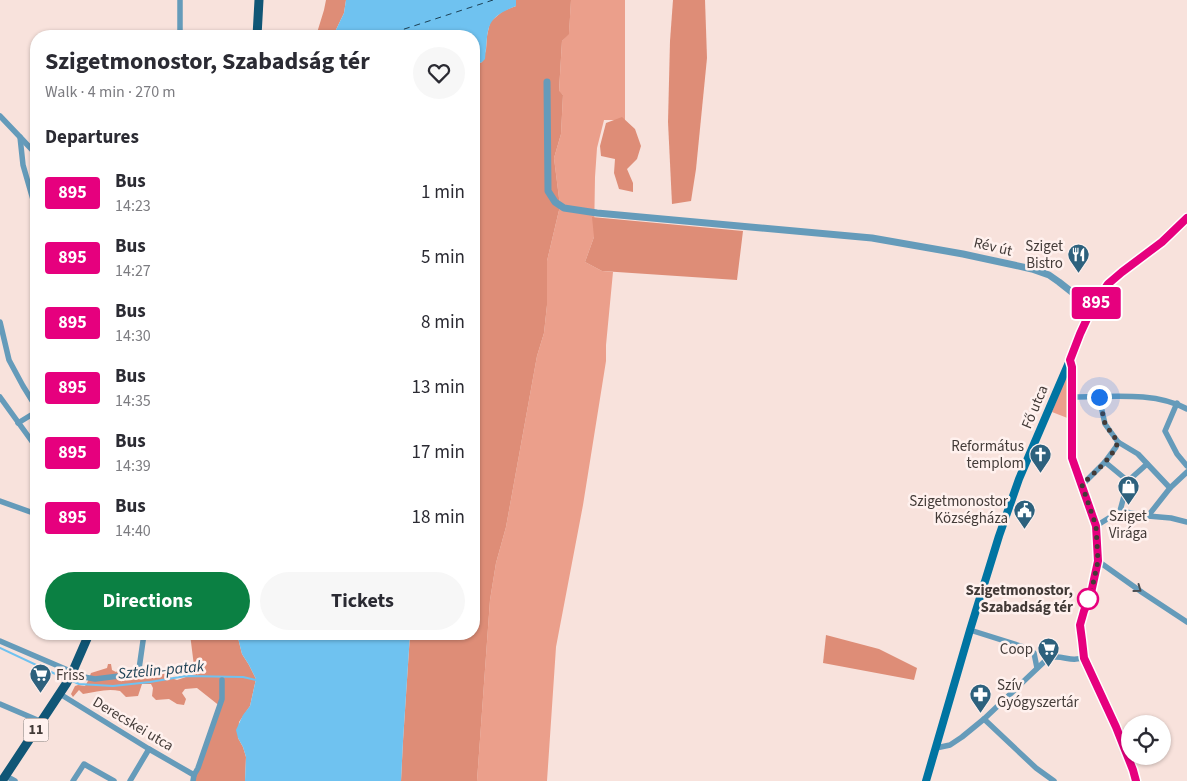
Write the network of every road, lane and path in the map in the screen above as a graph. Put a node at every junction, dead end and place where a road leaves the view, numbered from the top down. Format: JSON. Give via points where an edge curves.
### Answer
{"nodes":[{"id":1,"x":180,"y":0,"type":"edge"},
{"id":2,"x":259,"y":0,"type":"edge"},
{"id":3,"x":180,"y":30,"type":"edge"},
{"id":4,"x":257,"y":30,"type":"edge"},
{"id":5,"x":547,"y":82,"type":"dead end"},
{"id":6,"x":0,"y":116,"type":"edge"},
{"id":7,"x":20,"y":137,"type":"junction"},
{"id":8,"x":30,"y":148,"type":"edge"},
{"id":9,"x":30,"y":189,"type":"edge"},
{"id":10,"x":1187,"y":218,"type":"edge"},
{"id":11,"x":1092,"y":308,"type":"junction"},
{"id":12,"x":0,"y":322,"type":"edge"},
{"id":13,"x":1070,"y":360,"type":"junction"},
{"id":14,"x":0,"y":397,"type":"edge"},
{"id":15,"x":30,"y":397,"type":"edge"},
{"id":16,"x":1073,"y":397,"type":"junction"},
{"id":17,"x":1099,"y":397,"type":"junction"},
{"id":18,"x":1177,"y":404,"type":"junction"},
{"id":19,"x":1187,"y":409,"type":"edge"},
{"id":20,"x":30,"y":416,"type":"edge"},
{"id":21,"x":18,"y":424,"type":"junction"},
{"id":22,"x":30,"y":439,"type":"edge"},
{"id":23,"x":1118,"y":442,"type":"junction"},
{"id":24,"x":1105,"y":462,"type":"junction"},
{"id":25,"x":1147,"y":464,"type":"junction"},
{"id":26,"x":1187,"y":466,"type":"edge"},
{"id":27,"x":1187,"y":472,"type":"edge"},
{"id":28,"x":1128,"y":481,"type":"junction"},
{"id":29,"x":1082,"y":485,"type":"junction"},
{"id":30,"x":1170,"y":488,"type":"junction"},
{"id":31,"x":0,"y":501,"type":"edge"},
{"id":32,"x":1120,"y":511,"type":"junction"},
{"id":33,"x":30,"y":512,"type":"edge"},
{"id":34,"x":1148,"y":516,"type":"junction"},
{"id":35,"x":1187,"y":522,"type":"edge"},
{"id":36,"x":1096,"y":526,"type":"junction"},
{"id":37,"x":1098,"y":561,"type":"junction"},
{"id":38,"x":1187,"y":622,"type":"edge"},
{"id":39,"x":970,"y":630,"type":"junction"},
{"id":40,"x":86,"y":640,"type":"edge"},
{"id":41,"x":143,"y":640,"type":"edge"},
{"id":42,"x":0,"y":641,"type":"edge"},
{"id":43,"x":1084,"y":658,"type":"junction"},
{"id":44,"x":1037,"y":668,"type":"junction"},
{"id":45,"x":70,"y":677,"type":"junction"},
{"id":46,"x":222,"y":680,"type":"dead end"},
{"id":47,"x":60,"y":694,"type":"junction"},
{"id":48,"x":0,"y":704,"type":"edge"},
{"id":49,"x":984,"y":719,"type":"junction"},
{"id":50,"x":42,"y":722,"type":"junction"},
{"id":51,"x":936,"y":748,"type":"junction"},
{"id":52,"x":149,"y":749,"type":"junction"},
{"id":53,"x":4,"y":778,"type":"edge"},
{"id":54,"x":193,"y":778,"type":"edge"},
{"id":55,"x":15,"y":781,"type":"edge"},
{"id":56,"x":73,"y":781,"type":"edge"},
{"id":57,"x":114,"y":781,"type":"edge"},
{"id":58,"x":130,"y":781,"type":"edge"},
{"id":59,"x":926,"y":781,"type":"edge"},
{"id":60,"x":1054,"y":781,"type":"edge"},
{"id":61,"x":1136,"y":781,"type":"edge"}],
"edges":[{"from":1,"to":3,"type":"street"},
{"from":2,"to":4,"type":"main road"},
{"from":5,"to":11,"type":"street","name":"Rév út","via":[[548,191],[564,208],[877,239],[964,254],[1049,275]]},
{"from":6,"to":7,"type":"street"},
{"from":7,"to":8,"type":"street"},
{"from":7,"to":9,"type":"street"},
{"from":10,"to":11,"type":"main road","name":"Fő utca","via":[[1108,284]]},
{"from":11,"to":13,"type":"main road","name":"Fő utca"},
{"from":12,"to":15,"type":"street","via":[[10,360]]},
{"from":13,"to":16,"type":"street"},
{"from":13,"to":39,"type":"main road","name":"Fő utca","via":[[1019,479]]},
{"from":14,"to":21,"type":"street"},
{"from":16,"to":17,"type":"street"},
{"from":16,"to":29,"type":"street","via":[[1072,458]]},
{"from":17,"to":18,"type":"street","via":[[1134,396]]},
{"from":17,"to":23,"type":"street","via":[[1105,424]]},
{"from":18,"to":19,"type":"street"},
{"from":18,"to":26,"type":"street","via":[[1165,431]]},
{"from":20,"to":21,"type":"street"},
{"from":21,"to":22,"type":"street"},
{"from":23,"to":24,"type":"street"},
{"from":23,"to":25,"type":"street","via":[[1138,454]]},
{"from":24,"to":28,"type":"street"},
{"from":24,"to":29,"type":"street"},
{"from":25,"to":28,"type":"street"},
{"from":25,"to":30,"type":"street"},
{"from":27,"to":30,"type":"street"},
{"from":28,"to":32,"type":"street"},
{"from":29,"to":36,"type":"street"},
{"from":30,"to":34,"type":"street"},
{"from":31,"to":33,"type":"street"},
{"from":32,"to":34,"type":"street"},
{"from":32,"to":36,"type":"street"},
{"from":34,"to":35,"type":"street"},
{"from":36,"to":37,"type":"street"},
{"from":37,"to":38,"type":"street","one_way":true},
{"from":37,"to":43,"type":"street","via":[[1080,625]]},
{"from":39,"to":44,"type":"street","via":[[1027,648],[1034,653]]},
{"from":39,"to":51,"type":"main road","name":"Fő utca"},
{"from":40,"to":45,"type":"main road","number":"11"},
{"from":41,"to":45,"type":"street","via":[[139,669],[135,673],[95,679]]},
{"from":42,"to":45,"type":"street"},
{"from":43,"to":44,"type":"street","via":[[1057,656]]},
{"from":43,"to":61,"type":"street","via":[[1116,727]]},
{"from":44,"to":49,"type":"street"},
{"from":45,"to":47,"type":"main road","number":"11"},
{"from":46,"to":54,"type":"street","via":[[222,699]]},
{"from":47,"to":50,"type":"main road","number":"11"},
{"from":47,"to":52,"type":"street","name":"Derecskei utca"},
{"from":48,"to":50,"type":"street"},
{"from":49,"to":51,"type":"street","via":[[950,745]]},
{"from":49,"to":60,"type":"street"},
{"from":50,"to":53,"type":"main road","number":"11"},
{"from":51,"to":59,"type":"main road","name":"Fő utca"},
{"from":52,"to":54,"type":"street","name":"Derecskei utca"},
{"from":52,"to":58,"type":"street"},
{"from":53,"to":55,"type":"street"},
{"from":56,"to":57,"type":"street","via":[[84,764]]}]}
